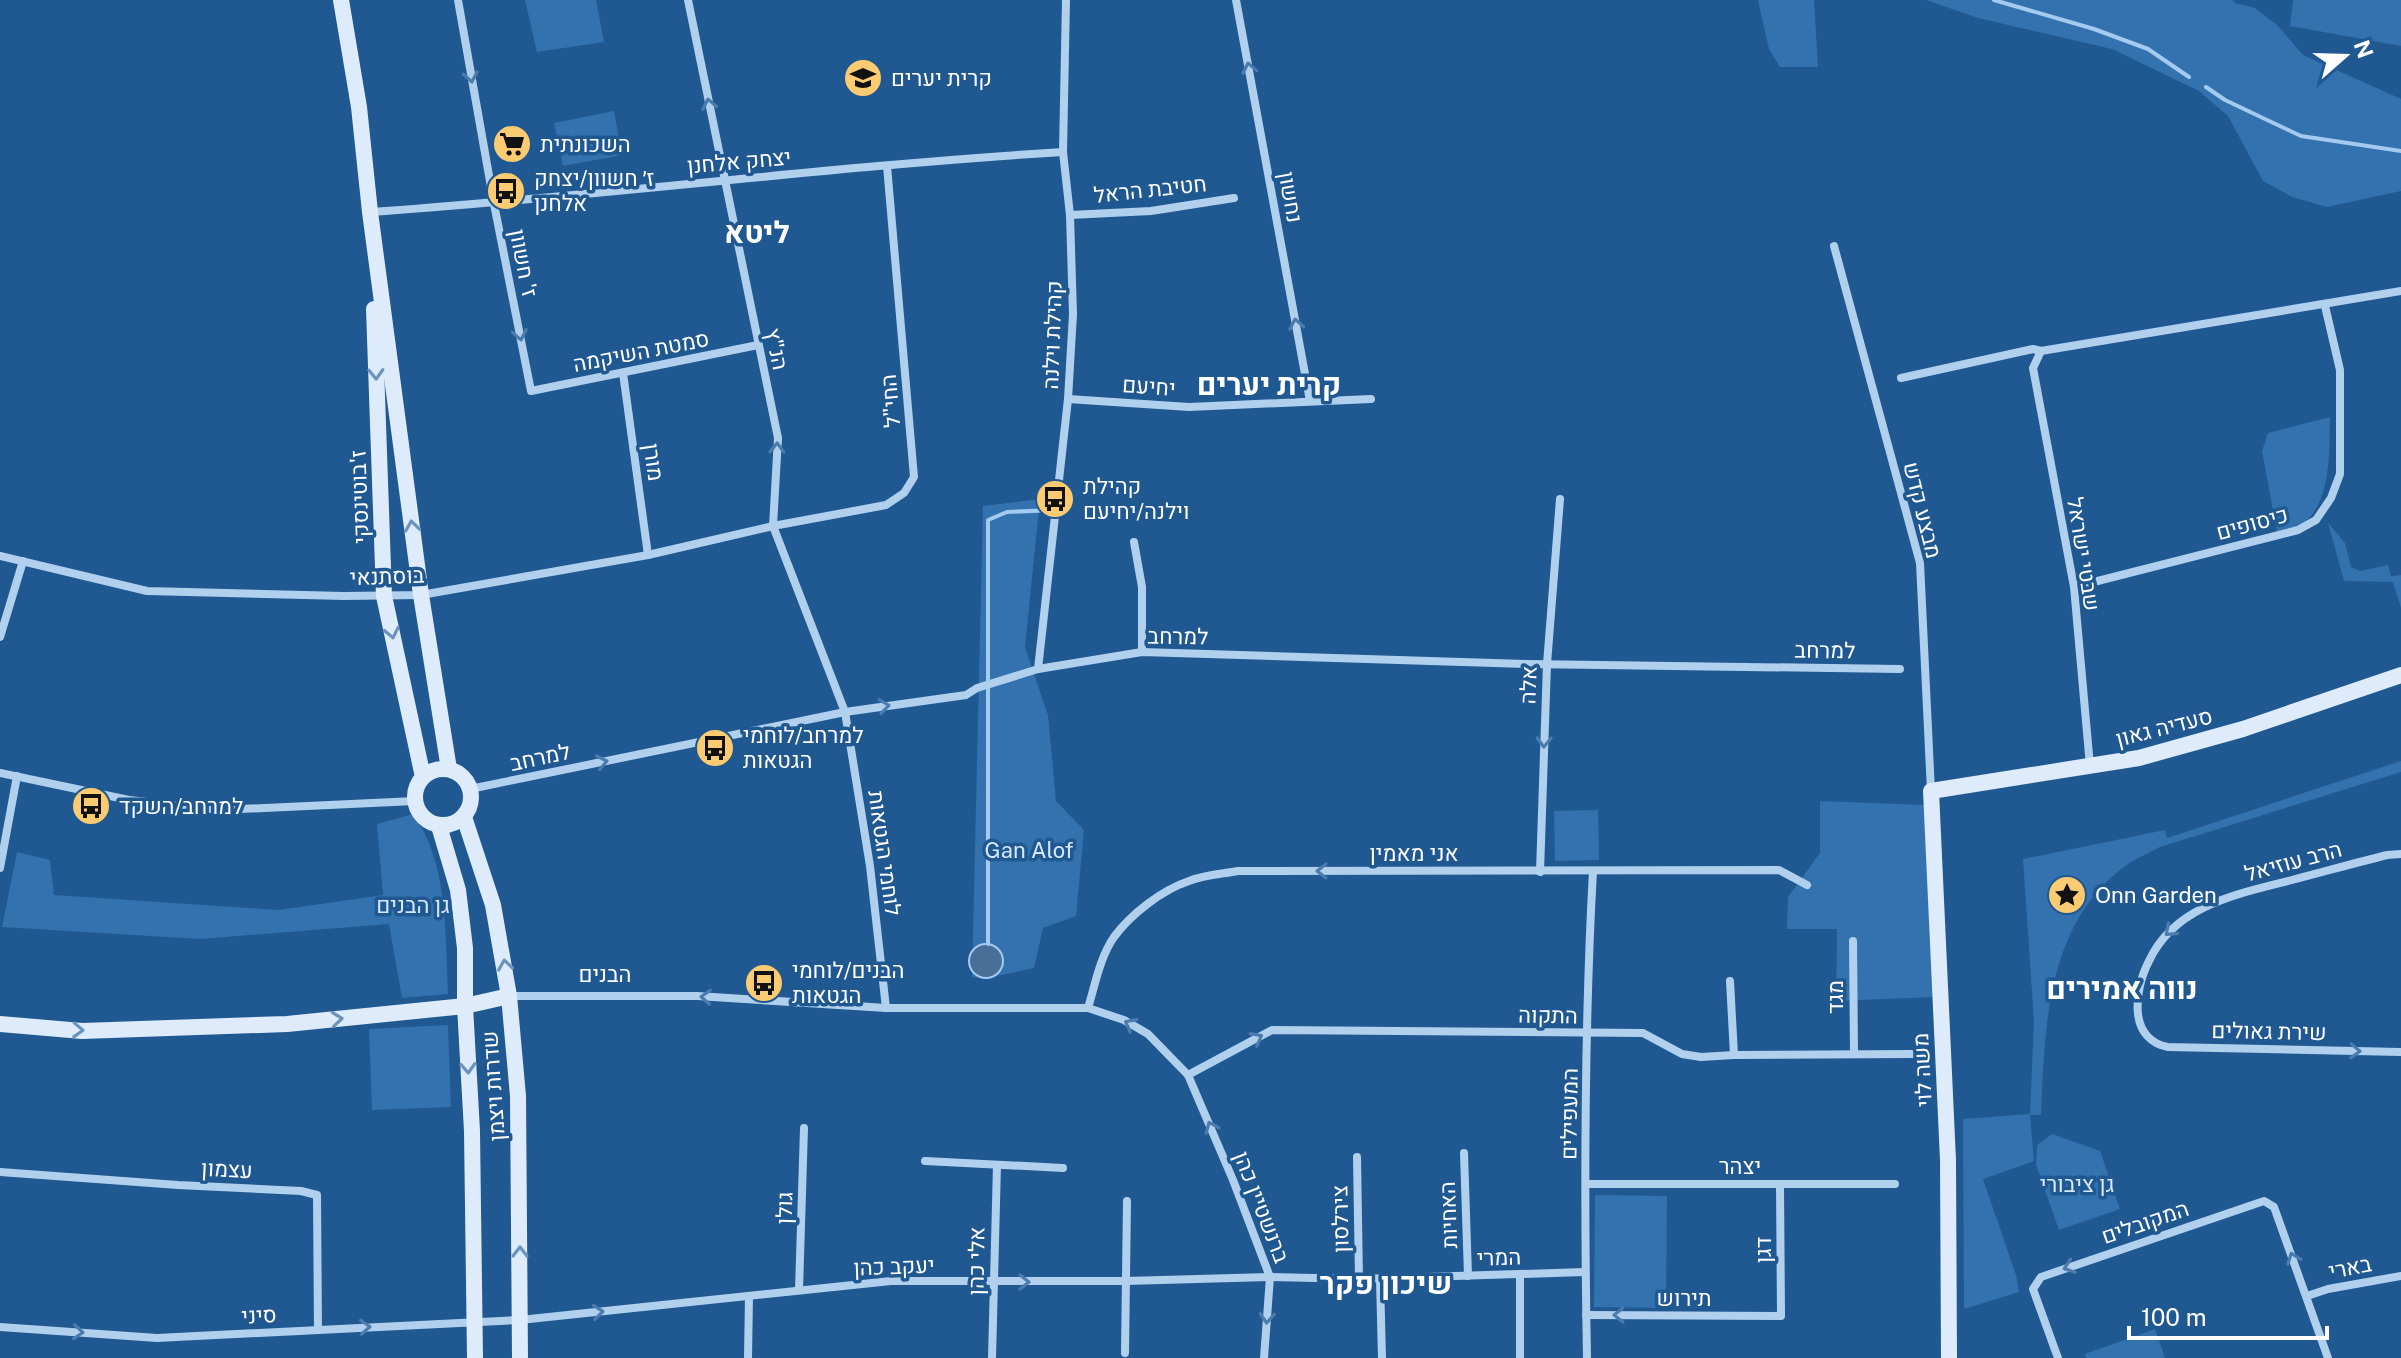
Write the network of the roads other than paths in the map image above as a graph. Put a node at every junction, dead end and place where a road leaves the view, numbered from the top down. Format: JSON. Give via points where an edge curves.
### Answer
{"nodes":[{"id":1,"x":341,"y":0,"type":"edge"},
{"id":2,"x":458,"y":0,"type":"edge"},
{"id":3,"x":688,"y":0,"type":"edge"},
{"id":4,"x":1066,"y":0,"type":"edge"},
{"id":5,"x":1236,"y":0,"type":"edge"},
{"id":6,"x":1063,"y":152,"type":"junction"},
{"id":7,"x":887,"y":166,"type":"junction"},
{"id":8,"x":724,"y":181,"type":"junction"},
{"id":9,"x":1234,"y":198,"type":"dead end"},
{"id":10,"x":494,"y":204,"type":"junction"},
{"id":11,"x":370,"y":212,"type":"junction"},
{"id":12,"x":1070,"y":215,"type":"junction"},
{"id":13,"x":1834,"y":246,"type":"dead end"},
{"id":14,"x":2401,"y":291,"type":"edge"},
{"id":15,"x":2325,"y":306,"type":"junction"},
{"id":16,"x":758,"y":345,"type":"junction"},
{"id":17,"x":2041,"y":351,"type":"junction"},
{"id":18,"x":623,"y":373,"type":"junction"},
{"id":19,"x":1901,"y":378,"type":"dead end"},
{"id":20,"x":531,"y":391,"type":"joint"},
{"id":21,"x":1068,"y":399,"type":"junction"},
{"id":22,"x":1371,"y":399,"type":"dead end"},
{"id":23,"x":1310,"y":401,"type":"junction"},
{"id":24,"x":1560,"y":499,"type":"dead end"},
{"id":25,"x":773,"y":526,"type":"junction"},
{"id":26,"x":1134,"y":542,"type":"dead end"},
{"id":27,"x":648,"y":555,"type":"junction"},
{"id":28,"x":0,"y":556,"type":"edge"},
{"id":29,"x":23,"y":561,"type":"junction"},
{"id":30,"x":2074,"y":587,"type":"junction"},
{"id":31,"x":421,"y":595,"type":"junction"},
{"id":32,"x":384,"y":596,"type":"junction"},
{"id":33,"x":0,"y":637,"type":"edge"},
{"id":34,"x":1142,"y":652,"type":"junction"},
{"id":35,"x":1547,"y":664,"type":"junction"},
{"id":36,"x":1038,"y":669,"type":"junction"},
{"id":37,"x":1900,"y":669,"type":"dead end"},
{"id":38,"x":2401,"y":675,"type":"edge"},
{"id":39,"x":845,"y":712,"type":"junction"},
{"id":40,"x":2090,"y":767,"type":"junction"},
{"id":41,"x":449,"y":769,"type":"junction"},
{"id":42,"x":0,"y":773,"type":"edge"},
{"id":43,"x":17,"y":776,"type":"junction"},
{"id":44,"x":423,"y":777,"type":"junction"},
{"id":45,"x":470,"y":789,"type":"junction"},
{"id":46,"x":1931,"y":791,"type":"junction"},
{"id":47,"x":415,"y":801,"type":"junction"},
{"id":48,"x":464,"y":817,"type":"junction"},
{"id":49,"x":439,"y":826,"type":"junction"},
{"id":50,"x":2401,"y":854,"type":"edge"},
{"id":51,"x":0,"y":868,"type":"edge"},
{"id":52,"x":1593,"y":871,"type":"junction"},
{"id":53,"x":1540,"y":872,"type":"junction"},
{"id":54,"x":1807,"y":885,"type":"dead end"},
{"id":55,"x":1853,"y":941,"type":"dead end"},
{"id":56,"x":1730,"y":981,"type":"dead end"},
{"id":57,"x":509,"y":996,"type":"junction"},
{"id":58,"x":465,"y":1006,"type":"junction"},
{"id":59,"x":886,"y":1008,"type":"junction"},
{"id":60,"x":1088,"y":1008,"type":"junction"},
{"id":61,"x":0,"y":1024,"type":"edge"},
{"id":62,"x":2143,"y":1032,"type":"joint"},
{"id":63,"x":1589,"y":1034,"type":"junction"},
{"id":64,"x":2401,"y":1052,"type":"edge"},
{"id":65,"x":1854,"y":1053,"type":"junction"},
{"id":66,"x":1913,"y":1054,"type":"dead end"},
{"id":67,"x":1734,"y":1055,"type":"junction"},
{"id":68,"x":1188,"y":1075,"type":"junction"},
{"id":69,"x":804,"y":1128,"type":"dead end"},
{"id":70,"x":1464,"y":1153,"type":"dead end"},
{"id":71,"x":1357,"y":1157,"type":"dead end"},
{"id":72,"x":925,"y":1161,"type":"dead end"},
{"id":73,"x":997,"y":1165,"type":"junction"},
{"id":74,"x":1063,"y":1168,"type":"dead end"},
{"id":75,"x":0,"y":1172,"type":"edge"},
{"id":76,"x":1586,"y":1184,"type":"junction"},
{"id":77,"x":1780,"y":1184,"type":"junction"},
{"id":78,"x":1895,"y":1184,"type":"dead end"},
{"id":79,"x":1127,"y":1201,"type":"dead end"},
{"id":80,"x":1585,"y":1272,"type":"junction"},
{"id":81,"x":1520,"y":1274,"type":"junction"},
{"id":82,"x":1468,"y":1276,"type":"junction"},
{"id":83,"x":2401,"y":1276,"type":"edge"},
{"id":84,"x":1270,"y":1277,"type":"junction"},
{"id":85,"x":1359,"y":1279,"type":"junction"},
{"id":86,"x":1380,"y":1279,"type":"junction"},
{"id":87,"x":1125,"y":1281,"type":"junction"},
{"id":88,"x":994,"y":1282,"type":"junction"},
{"id":89,"x":799,"y":1290,"type":"junction"},
{"id":90,"x":749,"y":1296,"type":"junction"},
{"id":91,"x":2307,"y":1296,"type":"junction"},
{"id":92,"x":1586,"y":1315,"type":"junction"},
{"id":93,"x":1781,"y":1316,"type":"joint"},
{"id":94,"x":475,"y":1320,"type":"junction"},
{"id":95,"x":520,"y":1320,"type":"junction"},
{"id":96,"x":0,"y":1327,"type":"edge"},
{"id":97,"x":318,"y":1330,"type":"junction"},
{"id":98,"x":1125,"y":1353,"type":"dead end"},
{"id":99,"x":1947,"y":1355,"type":"edge"},
{"id":100,"x":475,"y":1358,"type":"edge"},
{"id":101,"x":520,"y":1358,"type":"edge"},
{"id":102,"x":748,"y":1358,"type":"edge"},
{"id":103,"x":992,"y":1358,"type":"edge"},
{"id":104,"x":1264,"y":1358,"type":"edge"},
{"id":105,"x":1382,"y":1358,"type":"edge"},
{"id":106,"x":1520,"y":1358,"type":"edge"},
{"id":107,"x":1587,"y":1358,"type":"edge"},
{"id":108,"x":2058,"y":1358,"type":"edge"},
{"id":109,"x":2328,"y":1358,"type":"edge"}],
"edges":[{"from":1,"to":11,"type":"street","name":"ז'בוטינסקי"},
{"from":2,"to":10,"type":"street","name":"ז' חשוון","one_way":true},
{"from":8,"to":3,"type":"street","name":"הנ\"ץ","one_way":true},
{"from":4,"to":6,"type":"street","name":"קהילת וילנה"},
{"from":23,"to":5,"type":"street","name":"נחשון","one_way":true},
{"from":6,"to":7,"type":"street","name":"יצחק אלחנן"},
{"from":6,"to":12,"type":"street","name":"קהילת וילנה"},
{"from":7,"to":8,"type":"street","name":"יצחק אלחנן"},
{"from":7,"to":25,"type":"street","name":"החי\"ל","via":[[914,477],[904,493],[886,505]]},
{"from":8,"to":10,"type":"street","name":"יצחק אלחנן"},
{"from":8,"to":16,"type":"street","name":"הנ\"ץ"},
{"from":9,"to":12,"type":"street","name":"חטיבת הראל","via":[[1151,211]]},
{"from":10,"to":11,"type":"street","name":"יצחק אלחנן"},
{"from":10,"to":20,"type":"street","name":"ז' חשוון","one_way":true},
{"from":31,"to":11,"type":"street","name":"ז'בוטינסקי","one_way":true},
{"from":11,"to":32,"type":"street","name":"ז'בוטינסקי","one_way":true},
{"from":12,"to":21,"type":"street","name":"קהילת וילנה","via":[[1073,314]]},
{"from":13,"to":46,"type":"street","name":"מבצע קדש","via":[[1920,563]]},
{"from":14,"to":15,"type":"street"},
{"from":15,"to":17,"type":"street"},
{"from":15,"to":30,"type":"street","name":"כיסופים","via":[[2340,370],[2340,474],[2316,520],[2298,530]]},
{"from":16,"to":18,"type":"street","name":"סמטת השיקמה"},
{"from":25,"to":16,"type":"street","name":"הנ\"ץ","one_way":true,"via":[[778,438]]},
{"from":17,"to":19,"type":"street"},
{"from":17,"to":30,"type":"street","name":"שבטי ישראל","via":[[2033,368]]},
{"from":18,"to":20,"type":"street","name":"סמטת השיקמה"},
{"from":18,"to":27,"type":"street","name":"מורן"},
{"from":21,"to":23,"type":"street","name":"יחיעם","via":[[1189,407]]},
{"from":21,"to":36,"type":"street","name":"קהילת וילנה"},
{"from":22,"to":23,"type":"street","name":"יחיעם"},
{"from":24,"to":35,"type":"street","name":"אלה"},
{"from":25,"to":27,"type":"street","name":"בוסתנאי"},
{"from":25,"to":39,"type":"street","name":"לוחמי הגטאות"},
{"from":26,"to":34,"type":"street","via":[[1142,587]]},
{"from":27,"to":31,"type":"street","name":"בוסתנאי"},
{"from":28,"to":29,"type":"street","name":"בוסתנאי"},
{"from":29,"to":32,"type":"street","name":"בוסתנאי","via":[[147,591]]},
{"from":29,"to":33,"type":"street"},
{"from":30,"to":40,"type":"street","name":"שבטי ישראל"},
{"from":31,"to":32,"type":"street","name":"בוסתנאי"},
{"from":31,"to":41,"type":"street","name":"ז'בוטינסקי"},
{"from":32,"to":44,"type":"street","name":"ז'בוטינסקי","one_way":true},
{"from":34,"to":35,"type":"street","name":"למרחב"},
{"from":34,"to":36,"type":"street","name":"למרחב"},
{"from":35,"to":37,"type":"street","name":"למרחב"},
{"from":35,"to":53,"type":"street","name":"אלה","one_way":true},
{"from":39,"to":36,"type":"street","name":"למרחב","one_way":true,"via":[[966,695]]},
{"from":38,"to":40,"type":"street","name":"סעדיה גאון","via":[[2179,748]]},
{"from":45,"to":39,"type":"street","name":"למרחב","one_way":true},
{"from":39,"to":59,"type":"street","name":"לוחמי הגטאות"},
{"from":40,"to":46,"type":"street","name":"סעדיה גאון"},
{"from":41,"to":44,"type":"street"},
{"from":41,"to":45,"type":"street"},
{"from":42,"to":43,"type":"street"},
{"from":43,"to":47,"type":"street","via":[[129,800],[220,810]]},
{"from":43,"to":51,"type":"street"},
{"from":44,"to":47,"type":"street"},
{"from":45,"to":48,"type":"street","via":[[472,799]]},
{"from":46,"to":99,"type":"street","name":"משה לוי","via":[[1948,1160]]},
{"from":47,"to":49,"type":"street","via":[[423,817]]},
{"from":48,"to":49,"type":"street"},
{"from":57,"to":48,"type":"street","name":"שדרות ויצמן","one_way":true,"via":[[493,905]]},
{"from":49,"to":58,"type":"street","name":"שדרות ויצמן","via":[[458,890]]},
{"from":50,"to":62,"type":"street","name":"הרב עוזיאל","one_way":true,"via":[[2230,896],[2197,910],[2157,942],[2143,972],[2138,1015]]},
{"from":52,"to":53,"type":"street","name":"אני מאמין"},
{"from":52,"to":54,"type":"street","name":"אני מאמין","via":[[1779,870]]},
{"from":52,"to":63,"type":"street","name":"המעפילים"},
{"from":53,"to":60,"type":"street","name":"אני מאמין","one_way":true,"via":[[1238,871],[1188,881],[1157,897],[1114,937]]},
{"from":55,"to":65,"type":"street","name":"מגד"},
{"from":56,"to":67,"type":"street"},
{"from":57,"to":58,"type":"street","name":"הבנים"},
{"from":59,"to":57,"type":"street","name":"הבנים","one_way":true,"via":[[697,996]]},
{"from":95,"to":57,"type":"street","name":"שדרות ויצמן","one_way":true,"via":[[518,1096]]},
{"from":61,"to":58,"type":"street","name":"הבנים","one_way":true,"via":[[82,1031],[287,1024]]},
{"from":58,"to":94,"type":"street","name":"שדרות ויצמן","one_way":true},
{"from":59,"to":60,"type":"street","name":"הבנים"},
{"from":68,"to":60,"type":"street","name":"הבנים","one_way":true,"via":[[1148,1034]]},
{"from":62,"to":64,"type":"street","name":"שירת גאולים","one_way":true,"via":[[2168,1047]]},
{"from":63,"to":67,"type":"street","name":"התקוה","via":[[1643,1033],[1682,1054]]},
{"from":68,"to":63,"type":"street","name":"התקוה","one_way":true,"via":[[1272,1030]]},
{"from":63,"to":76,"type":"street","name":"המעפילים"},
{"from":65,"to":66,"type":"street","name":"התקוה"},
{"from":65,"to":67,"type":"street","name":"התקוה"},
{"from":84,"to":68,"type":"street","name":"ברנשטיין כהן","one_way":true},
{"from":69,"to":89,"type":"street","name":"גולן"},
{"from":70,"to":82,"type":"street","name":"האחיות"},
{"from":71,"to":85,"type":"street","name":"צירלסון"},
{"from":72,"to":73,"type":"street"},
{"from":73,"to":74,"type":"street"},
{"from":73,"to":88,"type":"street","name":"אלי כהן"},
{"from":75,"to":97,"type":"street","name":"עצמון","via":[[317,1195]]},
{"from":76,"to":77,"type":"street","name":"יצהר"},
{"from":76,"to":80,"type":"street","name":"המעפילים"},
{"from":77,"to":78,"type":"street","name":"יצהר"},
{"from":77,"to":93,"type":"street","name":"דגן"},
{"from":79,"to":87,"type":"street"},
{"from":80,"to":81,"type":"street","name":"המרי"},
{"from":80,"to":92,"type":"street","name":"המעפילים"},
{"from":81,"to":82,"type":"street","name":"המרי"},
{"from":81,"to":106,"type":"street"},
{"from":82,"to":86,"type":"street","name":"המרי"},
{"from":83,"to":91,"type":"street","name":"בארי"},
{"from":84,"to":85,"type":"street","name":"המרי"},
{"from":84,"to":87,"type":"street","name":"יעקב כהן"},
{"from":84,"to":104,"type":"street","name":"ברנשטיין כהן","one_way":true},
{"from":85,"to":86,"type":"street","name":"המרי"},
{"from":86,"to":105,"type":"street"},
{"from":88,"to":87,"type":"street","name":"יעקב כהן","one_way":true},
{"from":87,"to":98,"type":"street"},
{"from":88,"to":89,"type":"street","name":"יעקב כהן","via":[[891,1281]]},
{"from":88,"to":103,"type":"street","name":"אלי כהן"},
{"from":89,"to":90,"type":"street","name":"יעקב כהן"},
{"from":95,"to":90,"type":"street","name":"יעקב כהן","one_way":true},
{"from":90,"to":102,"type":"street"},
{"from":91,"to":108,"type":"street","name":"המקובלים","one_way":true,"via":[[2274,1207],[2256,1202],[2041,1277],[2033,1289]]},
{"from":91,"to":109,"type":"street"},
{"from":93,"to":92,"type":"street","name":"תירוש","one_way":true},
{"from":92,"to":107,"type":"street","name":"המעפילים"},
{"from":94,"to":95,"type":"street","name":"סיני"},
{"from":97,"to":94,"type":"street","name":"סיני","one_way":true},
{"from":94,"to":100,"type":"street","name":"שדרות ויצמן"},
{"from":95,"to":101,"type":"street","name":"שדרות ויצמן"},
{"from":96,"to":97,"type":"street","name":"סיני","one_way":true,"via":[[157,1338]]}]}
